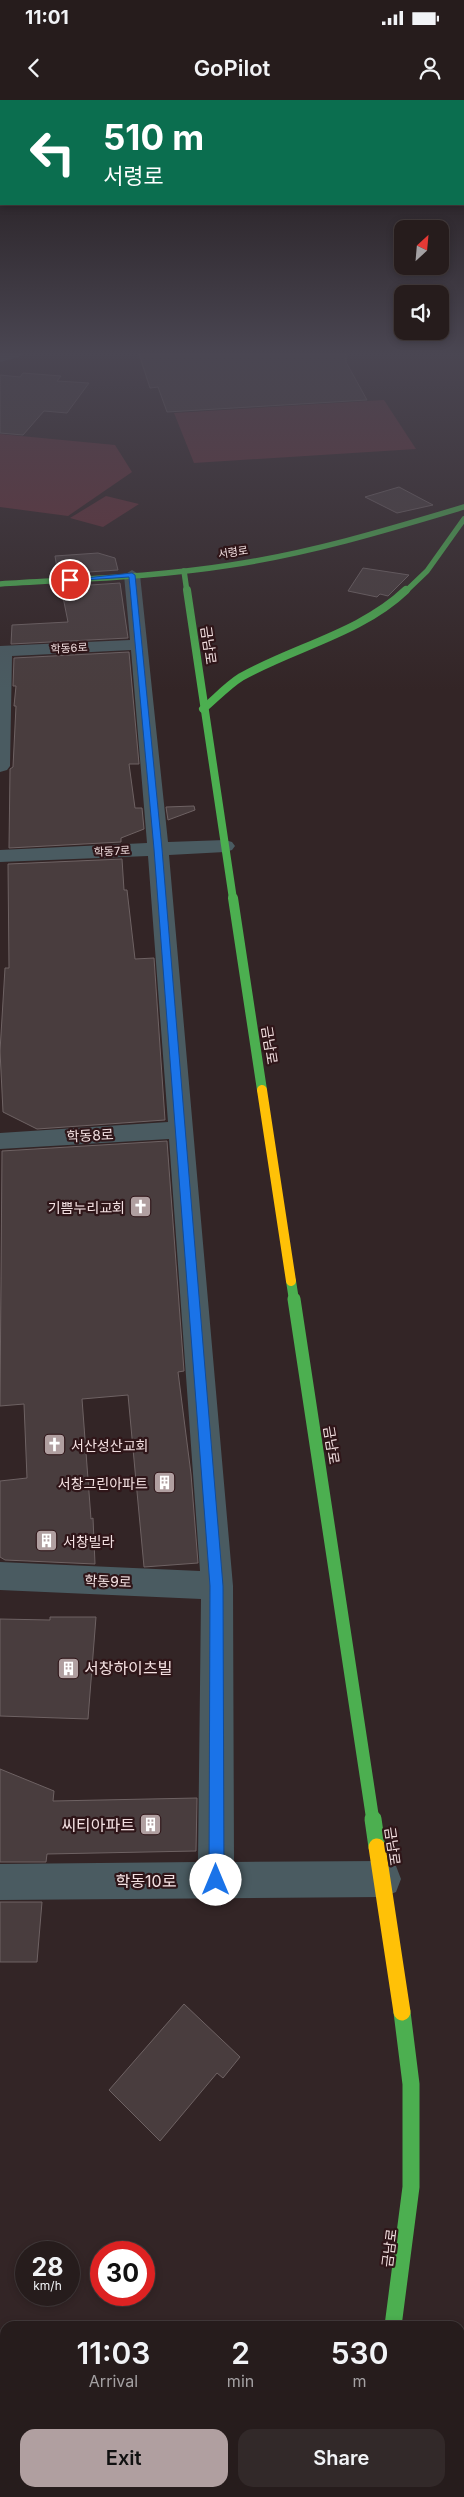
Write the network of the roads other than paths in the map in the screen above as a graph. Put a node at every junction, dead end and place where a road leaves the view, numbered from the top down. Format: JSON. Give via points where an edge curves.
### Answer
{"nodes":[{"id":1,"x":464,"y":506,"type":"edge"},
{"id":2,"x":464,"y":519,"type":"edge"},
{"id":3,"x":231,"y":565,"type":"junction"},
{"id":4,"x":184,"y":571,"type":"junction"},
{"id":5,"x":132,"y":575,"type":"junction"},
{"id":6,"x":218,"y":577,"type":"dead end"},
{"id":7,"x":0,"y":584,"type":"edge"},
{"id":8,"x":200,"y":592,"type":"dead end"},
{"id":9,"x":187,"y":602,"type":"junction"},
{"id":10,"x":138,"y":645,"type":"junction"},
{"id":11,"x":1,"y":651,"type":"edge"},
{"id":12,"x":203,"y":709,"type":"junction"},
{"id":13,"x":0,"y":766,"type":"edge"},
{"id":14,"x":225,"y":846,"type":"junction"},
{"id":15,"x":158,"y":849,"type":"junction"},
{"id":16,"x":0,"y":856,"type":"edge"},
{"id":17,"x":181,"y":1130,"type":"junction"},
{"id":18,"x":0,"y":1140,"type":"edge"},
{"id":19,"x":0,"y":1576,"type":"edge"},
{"id":20,"x":217,"y":1586,"type":"junction"},
{"id":21,"x":383,"y":1879,"type":"junction"},
{"id":22,"x":216,"y":1880,"type":"junction"},
{"id":23,"x":0,"y":1882,"type":"edge"},
{"id":24,"x":394,"y":2321,"type":"edge"}],
"edges":[{"from":1,"to":3,"type":"street","name":"서령로","via":[[358,538]]},
{"from":2,"to":12,"type":"street","via":[[427,571],[394,602],[240,678]]},
{"from":3,"to":4,"type":"street","name":"서령로"},
{"from":3,"to":6,"type":"street"},
{"from":4,"to":5,"type":"street","name":"서령로"},
{"from":4,"to":9,"type":"street","name":"금남로"},
{"from":5,"to":7,"type":"street","name":"서령로"},
{"from":5,"to":10,"type":"street"},
{"from":8,"to":9,"type":"street"},
{"from":9,"to":12,"type":"street","name":"금남로"},
{"from":10,"to":11,"type":"street","name":"학동6로"},
{"from":10,"to":15,"type":"street"},
{"from":11,"to":13,"type":"street"},
{"from":12,"to":14,"type":"street","name":"금남로"},
{"from":14,"to":15,"type":"street","name":"학동7로"},
{"from":14,"to":21,"type":"street","name":"금남로"},
{"from":15,"to":16,"type":"street","name":"학동7로"},
{"from":15,"to":17,"type":"street"},
{"from":17,"to":18,"type":"street","name":"학동8로"},
{"from":17,"to":20,"type":"street"},
{"from":19,"to":20,"type":"street","name":"학동9로"},
{"from":20,"to":22,"type":"street"},
{"from":21,"to":22,"type":"street","name":"학동10로"},
{"from":21,"to":24,"type":"street","name":"금남로","via":[[411,2084],[412,2138],[407,2225]]},
{"from":22,"to":23,"type":"street","name":"학동10로"}]}
